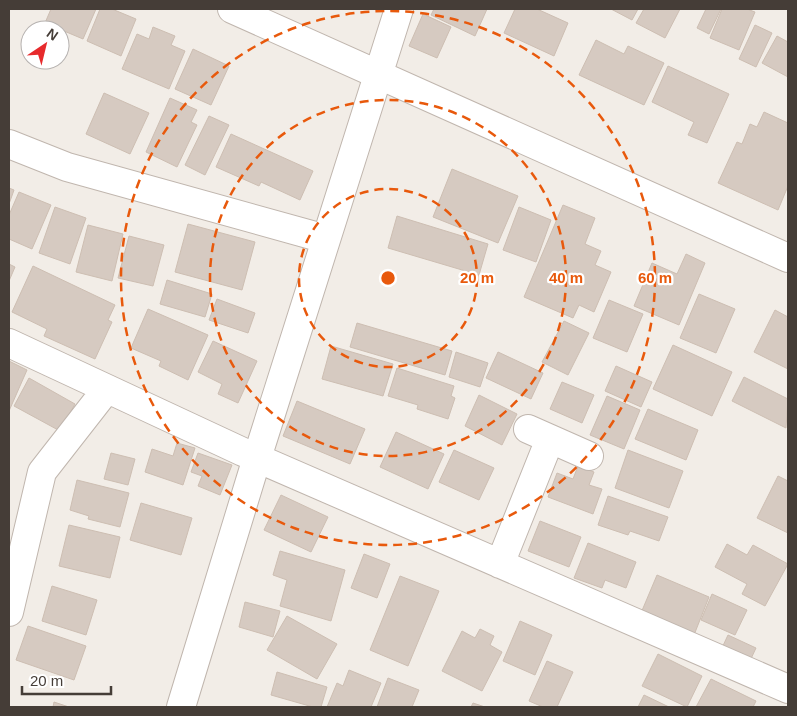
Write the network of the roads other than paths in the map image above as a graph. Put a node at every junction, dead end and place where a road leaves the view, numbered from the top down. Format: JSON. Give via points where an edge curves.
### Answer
{"nodes":[{"id":1,"x":232,"y":9,"type":"edge"},
{"id":2,"x":399,"y":9,"type":"edge"},
{"id":3,"x":380,"y":74,"type":"junction"},
{"id":4,"x":9,"y":144,"type":"edge"},
{"id":5,"x":326,"y":239,"type":"junction"},
{"id":6,"x":788,"y":258,"type":"edge"},
{"id":7,"x":9,"y":343,"type":"edge"},
{"id":8,"x":106,"y":390,"type":"junction"},
{"id":9,"x":590,"y":456,"type":"dead end"},
{"id":10,"x":256,"y":458,"type":"junction"},
{"id":11,"x":500,"y":564,"type":"junction"},
{"id":12,"x":9,"y":612,"type":"edge"},
{"id":13,"x":786,"y":693,"type":"edge"},
{"id":14,"x":181,"y":707,"type":"edge"}],
"edges":[{"from":1,"to":3,"type":"street"},
{"from":2,"to":3,"type":"street"},
{"from":3,"to":5,"type":"street"},
{"from":3,"to":6,"type":"street"},
{"from":4,"to":5,"type":"street","via":[[67,167]]},
{"from":5,"to":10,"type":"street"},
{"from":7,"to":8,"type":"street"},
{"from":8,"to":10,"type":"street"},
{"from":8,"to":12,"type":"street","via":[[42,472]]},
{"from":9,"to":11,"type":"street","via":[[539,434]]},
{"from":10,"to":11,"type":"street"},
{"from":10,"to":14,"type":"street"},
{"from":11,"to":13,"type":"street"}]}
